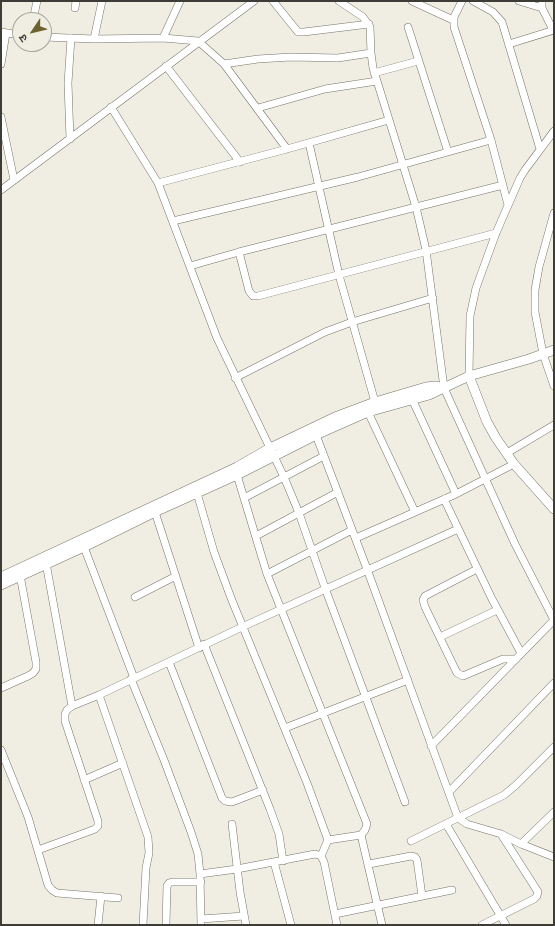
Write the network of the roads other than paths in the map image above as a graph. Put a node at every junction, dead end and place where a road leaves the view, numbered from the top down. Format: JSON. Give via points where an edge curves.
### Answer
{"nodes":[{"id":1,"x":37,"y":1,"type":"edge"},
{"id":2,"x":102,"y":1,"type":"edge"},
{"id":3,"x":180,"y":1,"type":"edge"},
{"id":4,"x":254,"y":1,"type":"edge"},
{"id":5,"x":273,"y":1,"type":"edge"},
{"id":6,"x":339,"y":1,"type":"edge"},
{"id":7,"x":412,"y":1,"type":"edge"},
{"id":8,"x":462,"y":1,"type":"edge"},
{"id":9,"x":473,"y":1,"type":"edge"},
{"id":10,"x":519,"y":1,"type":"edge"},
{"id":11,"x":542,"y":4,"type":"edge"},
{"id":12,"x":35,"y":12,"type":"edge"},
{"id":13,"x":453,"y":20,"type":"junction"},
{"id":14,"x":369,"y":24,"type":"junction"},
{"id":15,"x":408,"y":27,"type":"dead end"},
{"id":16,"x":554,"y":30,"type":"edge"},
{"id":17,"x":3,"y":33,"type":"edge"},
{"id":18,"x":52,"y":37,"type":"edge"},
{"id":19,"x":71,"y":38,"type":"junction"},
{"id":20,"x":163,"y":38,"type":"junction"},
{"id":21,"x":94,"y":39,"type":"junction"},
{"id":22,"x":198,"y":41,"type":"junction"},
{"id":23,"x":508,"y":44,"type":"junction"},
{"id":24,"x":371,"y":53,"type":"junction"},
{"id":25,"x":418,"y":61,"type":"junction"},
{"id":26,"x":1,"y":64,"type":"edge"},
{"id":27,"x":224,"y":64,"type":"junction"},
{"id":28,"x":166,"y":66,"type":"junction"},
{"id":29,"x":374,"y":73,"type":"junction"},
{"id":30,"x":377,"y":80,"type":"junction"},
{"id":31,"x":110,"y":107,"type":"junction"},
{"id":32,"x":258,"y":108,"type":"junction"},
{"id":33,"x":1,"y":118,"type":"edge"},
{"id":34,"x":389,"y":120,"type":"junction"},
{"id":35,"x":554,"y":131,"type":"edge"},
{"id":36,"x":70,"y":139,"type":"junction"},
{"id":37,"x":491,"y":140,"type":"junction"},
{"id":38,"x":309,"y":143,"type":"junction"},
{"id":39,"x":287,"y":149,"type":"junction"},
{"id":40,"x":540,"y":149,"type":"junction"},
{"id":41,"x":448,"y":152,"type":"junction"},
{"id":42,"x":240,"y":162,"type":"junction"},
{"id":43,"x":402,"y":164,"type":"junction"},
{"id":44,"x":14,"y":180,"type":"junction"},
{"id":45,"x":158,"y":183,"type":"junction"},
{"id":46,"x":503,"y":185,"type":"junction"},
{"id":47,"x":318,"y":186,"type":"junction"},
{"id":48,"x":1,"y":190,"type":"edge"},
{"id":49,"x":508,"y":205,"type":"junction"},
{"id":50,"x":416,"y":207,"type":"junction"},
{"id":51,"x":554,"y":213,"type":"edge"},
{"id":52,"x":173,"y":221,"type":"junction"},
{"id":53,"x":328,"y":229,"type":"junction"},
{"id":54,"x":496,"y":233,"type":"junction"},
{"id":55,"x":426,"y":250,"type":"junction"},
{"id":56,"x":239,"y":252,"type":"junction"},
{"id":57,"x":190,"y":266,"type":"junction"},
{"id":58,"x":339,"y":275,"type":"junction"},
{"id":59,"x":433,"y":298,"type":"junction"},
{"id":60,"x":352,"y":322,"type":"junction"},
{"id":61,"x":554,"y":350,"type":"edge"},
{"id":62,"x":543,"y":354,"type":"junction"},
{"id":63,"x":469,"y":376,"type":"junction"},
{"id":64,"x":235,"y":378,"type":"junction"},
{"id":65,"x":554,"y":386,"type":"edge"},
{"id":66,"x":444,"y":388,"type":"junction"},
{"id":67,"x":412,"y":400,"type":"junction"},
{"id":68,"x":375,"y":402,"type":"junction"},
{"id":69,"x":368,"y":412,"type":"junction"},
{"id":70,"x":554,"y":425,"type":"edge"},
{"id":71,"x":316,"y":435,"type":"junction"},
{"id":72,"x":272,"y":452,"type":"junction"},
{"id":73,"x":507,"y":453,"type":"junction"},
{"id":74,"x":324,"y":456,"type":"junction"},
{"id":75,"x":514,"y":464,"type":"junction"},
{"id":76,"x":237,"y":475,"type":"junction"},
{"id":77,"x":284,"y":477,"type":"junction"},
{"id":78,"x":485,"y":480,"type":"junction"},
{"id":79,"x":338,"y":492,"type":"junction"},
{"id":80,"x":197,"y":493,"type":"junction"},
{"id":81,"x":456,"y":494,"type":"junction"},
{"id":82,"x":244,"y":498,"type":"junction"},
{"id":83,"x":444,"y":499,"type":"junction"},
{"id":84,"x":554,"y":509,"type":"edge"},
{"id":85,"x":155,"y":512,"type":"junction"},
{"id":86,"x":415,"y":512,"type":"junction"},
{"id":87,"x":298,"y":513,"type":"junction"},
{"id":88,"x":458,"y":529,"type":"junction"},
{"id":89,"x":352,"y":530,"type":"junction"},
{"id":90,"x":256,"y":536,"type":"junction"},
{"id":91,"x":356,"y":538,"type":"junction"},
{"id":92,"x":84,"y":547,"type":"junction"},
{"id":93,"x":312,"y":551,"type":"junction"},
{"id":94,"x":46,"y":563,"type":"junction"},
{"id":95,"x":367,"y":569,"type":"junction"},
{"id":96,"x":477,"y":569,"type":"junction"},
{"id":97,"x":267,"y":574,"type":"junction"},
{"id":98,"x":20,"y":576,"type":"junction"},
{"id":99,"x":176,"y":576,"type":"junction"},
{"id":100,"x":1,"y":577,"type":"edge"},
{"id":101,"x":1,"y":585,"type":"edge"},
{"id":102,"x":325,"y":588,"type":"junction"},
{"id":103,"x":135,"y":597,"type":"dead end"},
{"id":104,"x":281,"y":609,"type":"junction"},
{"id":105,"x":497,"y":610,"type":"junction"},
{"id":106,"x":554,"y":620,"type":"edge"},
{"id":107,"x":242,"y":627,"type":"junction"},
{"id":108,"x":440,"y":637,"type":"junction"},
{"id":109,"x":202,"y":646,"type":"junction"},
{"id":110,"x":521,"y":653,"type":"junction"},
{"id":111,"x":516,"y":659,"type":"junction"},
{"id":112,"x":169,"y":662,"type":"junction"},
{"id":113,"x":132,"y":678,"type":"junction"},
{"id":114,"x":408,"y":680,"type":"junction"},
{"id":115,"x":554,"y":683,"type":"edge"},
{"id":116,"x":1,"y":688,"type":"edge"},
{"id":117,"x":99,"y":695,"type":"junction"},
{"id":118,"x":365,"y":697,"type":"junction"},
{"id":119,"x":72,"y":706,"type":"junction"},
{"id":120,"x":322,"y":713,"type":"junction"},
{"id":121,"x":285,"y":728,"type":"junction"},
{"id":122,"x":431,"y":746,"type":"junction"},
{"id":123,"x":554,"y":747,"type":"edge"},
{"id":124,"x":1,"y":750,"type":"edge"},
{"id":125,"x":123,"y":763,"type":"junction"},
{"id":126,"x":84,"y":780,"type":"junction"},
{"id":127,"x":263,"y":790,"type":"junction"},
{"id":128,"x":449,"y":792,"type":"junction"},
{"id":129,"x":405,"y":802,"type":"dead end"},
{"id":130,"x":554,"y":812,"type":"edge"},
{"id":131,"x":458,"y":818,"type":"junction"},
{"id":132,"x":232,"y":824,"type":"dead end"},
{"id":133,"x":446,"y":824,"type":"junction"},
{"id":134,"x":501,"y":834,"type":"junction"},
{"id":135,"x":361,"y":835,"type":"junction"},
{"id":136,"x":328,"y":840,"type":"junction"},
{"id":137,"x":411,"y":841,"type":"dead end"},
{"id":138,"x":521,"y":844,"type":"junction"},
{"id":139,"x":38,"y":850,"type":"junction"},
{"id":140,"x":321,"y":856,"type":"junction"},
{"id":141,"x":554,"y":857,"type":"edge"},
{"id":142,"x":283,"y":861,"type":"junction"},
{"id":143,"x":274,"y":862,"type":"junction"},
{"id":144,"x":369,"y":864,"type":"junction"},
{"id":145,"x":237,"y":869,"type":"junction"},
{"id":146,"x":200,"y":874,"type":"junction"},
{"id":147,"x":201,"y":882,"type":"junction"},
{"id":148,"x":452,"y":890,"type":"dead end"},
{"id":149,"x":101,"y":896,"type":"junction"},
{"id":150,"x":422,"y":896,"type":"junction"},
{"id":151,"x":118,"y":898,"type":"dead end"},
{"id":152,"x":378,"y":904,"type":"junction"},
{"id":153,"x":335,"y":914,"type":"junction"},
{"id":154,"x":244,"y":916,"type":"junction"},
{"id":155,"x":501,"y":916,"type":"junction"},
{"id":156,"x":201,"y":922,"type":"edge"},
{"id":157,"x":98,"y":925,"type":"edge"},
{"id":158,"x":143,"y":925,"type":"edge"},
{"id":159,"x":166,"y":925,"type":"edge"},
{"id":160,"x":246,"y":925,"type":"edge"},
{"id":161,"x":291,"y":925,"type":"edge"},
{"id":162,"x":337,"y":925,"type":"edge"},
{"id":163,"x":382,"y":925,"type":"edge"},
{"id":164,"x":482,"y":925,"type":"edge"},
{"id":165,"x":506,"y":925,"type":"edge"}],
"edges":[{"from":1,"to":12,"type":"street"},
{"from":2,"to":21,"type":"street"},
{"from":3,"to":20,"type":"street"},
{"from":4,"to":22,"type":"street"},
{"from":5,"to":14,"type":"street","via":[[298,32]]},
{"from":6,"to":14,"type":"street"},
{"from":7,"to":13,"type":"street"},
{"from":8,"to":13,"type":"street"},
{"from":9,"to":23,"type":"street","via":[[498,17],[502,22]]},
{"from":10,"to":11,"type":"street"},
{"from":11,"to":16,"type":"street"},
{"from":13,"to":37,"type":"street"},
{"from":14,"to":24,"type":"street"},
{"from":15,"to":25,"type":"street"},
{"from":16,"to":23,"type":"street"},
{"from":17,"to":26,"type":"street"},
{"from":18,"to":19,"type":"street"},
{"from":19,"to":21,"type":"street"},
{"from":19,"to":36,"type":"street","via":[[68,83]]},
{"from":20,"to":21,"type":"street"},
{"from":20,"to":22,"type":"street"},
{"from":22,"to":27,"type":"street"},
{"from":22,"to":28,"type":"street"},
{"from":23,"to":40,"type":"street"},
{"from":24,"to":27,"type":"street","via":[[338,58],[291,57]]},
{"from":24,"to":29,"type":"street"},
{"from":25,"to":29,"type":"street"},
{"from":25,"to":41,"type":"street"},
{"from":27,"to":32,"type":"street"},
{"from":28,"to":31,"type":"street"},
{"from":28,"to":42,"type":"street"},
{"from":29,"to":30,"type":"street"},
{"from":30,"to":32,"type":"street","via":[[325,89]]},
{"from":30,"to":34,"type":"street"},
{"from":31,"to":36,"type":"street"},
{"from":31,"to":45,"type":"street"},
{"from":32,"to":39,"type":"street"},
{"from":33,"to":44,"type":"street"},
{"from":34,"to":38,"type":"street"},
{"from":34,"to":43,"type":"street"},
{"from":35,"to":40,"type":"street"},
{"from":36,"to":44,"type":"street"},
{"from":37,"to":41,"type":"street"},
{"from":37,"to":46,"type":"street"},
{"from":38,"to":39,"type":"street"},
{"from":38,"to":47,"type":"street"},
{"from":39,"to":42,"type":"street"},
{"from":40,"to":49,"type":"street","via":[[525,170]]},
{"from":41,"to":43,"type":"street"},
{"from":42,"to":45,"type":"street"},
{"from":43,"to":47,"type":"street"},
{"from":43,"to":50,"type":"street"},
{"from":44,"to":48,"type":"street"},
{"from":45,"to":52,"type":"street"},
{"from":46,"to":49,"type":"street"},
{"from":46,"to":50,"type":"street"},
{"from":47,"to":52,"type":"street"},
{"from":47,"to":53,"type":"street"},
{"from":49,"to":54,"type":"street"},
{"from":50,"to":53,"type":"street"},
{"from":50,"to":55,"type":"street"},
{"from":51,"to":62,"type":"street","via":[[535,290],[535,312]]},
{"from":52,"to":57,"type":"street"},
{"from":53,"to":56,"type":"street"},
{"from":53,"to":58,"type":"street"},
{"from":54,"to":55,"type":"street"},
{"from":54,"to":63,"type":"street","via":[[476,288],[470,316]]},
{"from":55,"to":58,"type":"street"},
{"from":55,"to":59,"type":"street"},
{"from":56,"to":57,"type":"street"},
{"from":56,"to":58,"type":"street","via":[[249,291],[253,296]]},
{"from":57,"to":64,"type":"street"},
{"from":58,"to":60,"type":"street"},
{"from":59,"to":60,"type":"street"},
{"from":59,"to":66,"type":"street"},
{"from":60,"to":64,"type":"street","via":[[325,332]]},
{"from":60,"to":68,"type":"street"},
{"from":61,"to":62,"type":"street"},
{"from":62,"to":63,"type":"street"},
{"from":62,"to":65,"type":"street"},
{"from":63,"to":66,"type":"street"},
{"from":63,"to":73,"type":"street","via":[[487,422]]},
{"from":64,"to":72,"type":"street"},
{"from":66,"to":67,"type":"street"},
{"from":66,"to":68,"type":"street","via":[[430,386]]},
{"from":66,"to":78,"type":"street"},
{"from":67,"to":69,"type":"street"},
{"from":67,"to":81,"type":"street"},
{"from":68,"to":72,"type":"street","via":[[336,417]]},
{"from":69,"to":71,"type":"street"},
{"from":69,"to":86,"type":"street"},
{"from":70,"to":73,"type":"street"},
{"from":71,"to":72,"type":"street"},
{"from":71,"to":74,"type":"street"},
{"from":72,"to":76,"type":"street"},
{"from":72,"to":77,"type":"street"},
{"from":72,"to":100,"type":"street"},
{"from":73,"to":75,"type":"street"},
{"from":74,"to":77,"type":"street"},
{"from":74,"to":79,"type":"street"},
{"from":75,"to":78,"type":"street"},
{"from":75,"to":84,"type":"street"},
{"from":76,"to":80,"type":"street"},
{"from":76,"to":82,"type":"street"},
{"from":77,"to":82,"type":"street"},
{"from":77,"to":87,"type":"street"},
{"from":78,"to":81,"type":"street"},
{"from":78,"to":106,"type":"street"},
{"from":79,"to":87,"type":"street"},
{"from":79,"to":89,"type":"street"},
{"from":80,"to":85,"type":"street"},
{"from":80,"to":107,"type":"street","via":[[214,552]]},
{"from":81,"to":83,"type":"street"},
{"from":82,"to":90,"type":"street"},
{"from":83,"to":86,"type":"street"},
{"from":83,"to":88,"type":"street"},
{"from":85,"to":92,"type":"street"},
{"from":85,"to":99,"type":"street"},
{"from":86,"to":91,"type":"street"},
{"from":87,"to":90,"type":"street"},
{"from":87,"to":93,"type":"street"},
{"from":88,"to":95,"type":"street"},
{"from":88,"to":96,"type":"street"},
{"from":89,"to":91,"type":"street"},
{"from":89,"to":93,"type":"street"},
{"from":90,"to":97,"type":"street"},
{"from":91,"to":95,"type":"street"},
{"from":92,"to":94,"type":"street"},
{"from":92,"to":113,"type":"street"},
{"from":93,"to":97,"type":"street"},
{"from":93,"to":102,"type":"street"},
{"from":94,"to":98,"type":"street"},
{"from":94,"to":119,"type":"street"},
{"from":95,"to":102,"type":"street"},
{"from":95,"to":114,"type":"street"},
{"from":96,"to":105,"type":"street"},
{"from":96,"to":108,"type":"street","via":[[423,597]]},
{"from":97,"to":104,"type":"street"},
{"from":98,"to":101,"type":"street"},
{"from":98,"to":116,"type":"street","via":[[36,669],[33,674]]},
{"from":99,"to":103,"type":"street"},
{"from":99,"to":109,"type":"street"},
{"from":102,"to":104,"type":"street"},
{"from":102,"to":118,"type":"street"},
{"from":104,"to":107,"type":"street"},
{"from":104,"to":120,"type":"street"},
{"from":105,"to":108,"type":"street"},
{"from":105,"to":110,"type":"street"},
{"from":106,"to":110,"type":"street"},
{"from":107,"to":109,"type":"street"},
{"from":107,"to":121,"type":"street"},
{"from":108,"to":111,"type":"street","via":[[457,673],[463,676],[503,659]]},
{"from":109,"to":112,"type":"street"},
{"from":109,"to":127,"type":"street"},
{"from":110,"to":111,"type":"street"},
{"from":111,"to":122,"type":"street"},
{"from":112,"to":113,"type":"street"},
{"from":112,"to":127,"type":"street","via":[[222,798],[232,802]]},
{"from":113,"to":117,"type":"street"},
{"from":113,"to":146,"type":"street","via":[[191,832],[198,854]]},
{"from":114,"to":118,"type":"street"},
{"from":114,"to":122,"type":"street"},
{"from":115,"to":128,"type":"street"},
{"from":117,"to":119,"type":"street"},
{"from":117,"to":125,"type":"street"},
{"from":118,"to":120,"type":"street"},
{"from":118,"to":129,"type":"street"},
{"from":119,"to":126,"type":"street","via":[[65,714],[65,720]]},
{"from":120,"to":121,"type":"street"},
{"from":120,"to":135,"type":"street","via":[[367,824]]},
{"from":121,"to":136,"type":"street"},
{"from":122,"to":128,"type":"street"},
{"from":123,"to":131,"type":"street","via":[[504,795]]},
{"from":124,"to":139,"type":"street"},
{"from":125,"to":126,"type":"street"},
{"from":125,"to":158,"type":"street","via":[[148,837]]},
{"from":126,"to":139,"type":"street","via":[[98,826]]},
{"from":127,"to":142,"type":"street","via":[[279,834]]},
{"from":128,"to":131,"type":"street"},
{"from":130,"to":138,"type":"street"},
{"from":131,"to":133,"type":"street"},
{"from":131,"to":134,"type":"street","via":[[467,824]]},
{"from":132,"to":145,"type":"street"},
{"from":133,"to":137,"type":"street"},
{"from":133,"to":155,"type":"street"},
{"from":134,"to":138,"type":"street"},
{"from":134,"to":155,"type":"street","via":[[538,892],[534,899]]},
{"from":135,"to":136,"type":"street"},
{"from":135,"to":144,"type":"street"},
{"from":136,"to":140,"type":"street"},
{"from":138,"to":141,"type":"street"},
{"from":139,"to":149,"type":"street","via":[[48,885],[57,893]]},
{"from":140,"to":142,"type":"street","via":[[315,854]]},
{"from":140,"to":153,"type":"street"},
{"from":142,"to":143,"type":"street"},
{"from":143,"to":145,"type":"street"},
{"from":143,"to":161,"type":"street"},
{"from":144,"to":150,"type":"street","via":[[415,857]]},
{"from":144,"to":152,"type":"street"},
{"from":145,"to":146,"type":"street"},
{"from":145,"to":154,"type":"street"},
{"from":146,"to":147,"type":"street"},
{"from":147,"to":156,"type":"street"},
{"from":147,"to":159,"type":"street","via":[[169,883]]},
{"from":148,"to":150,"type":"street"},
{"from":149,"to":151,"type":"street"},
{"from":149,"to":157,"type":"street"},
{"from":150,"to":152,"type":"street"},
{"from":152,"to":153,"type":"street"},
{"from":152,"to":163,"type":"street"},
{"from":153,"to":162,"type":"street"},
{"from":154,"to":156,"type":"street"},
{"from":154,"to":160,"type":"street"},
{"from":155,"to":164,"type":"street"},
{"from":155,"to":165,"type":"street"}]}
